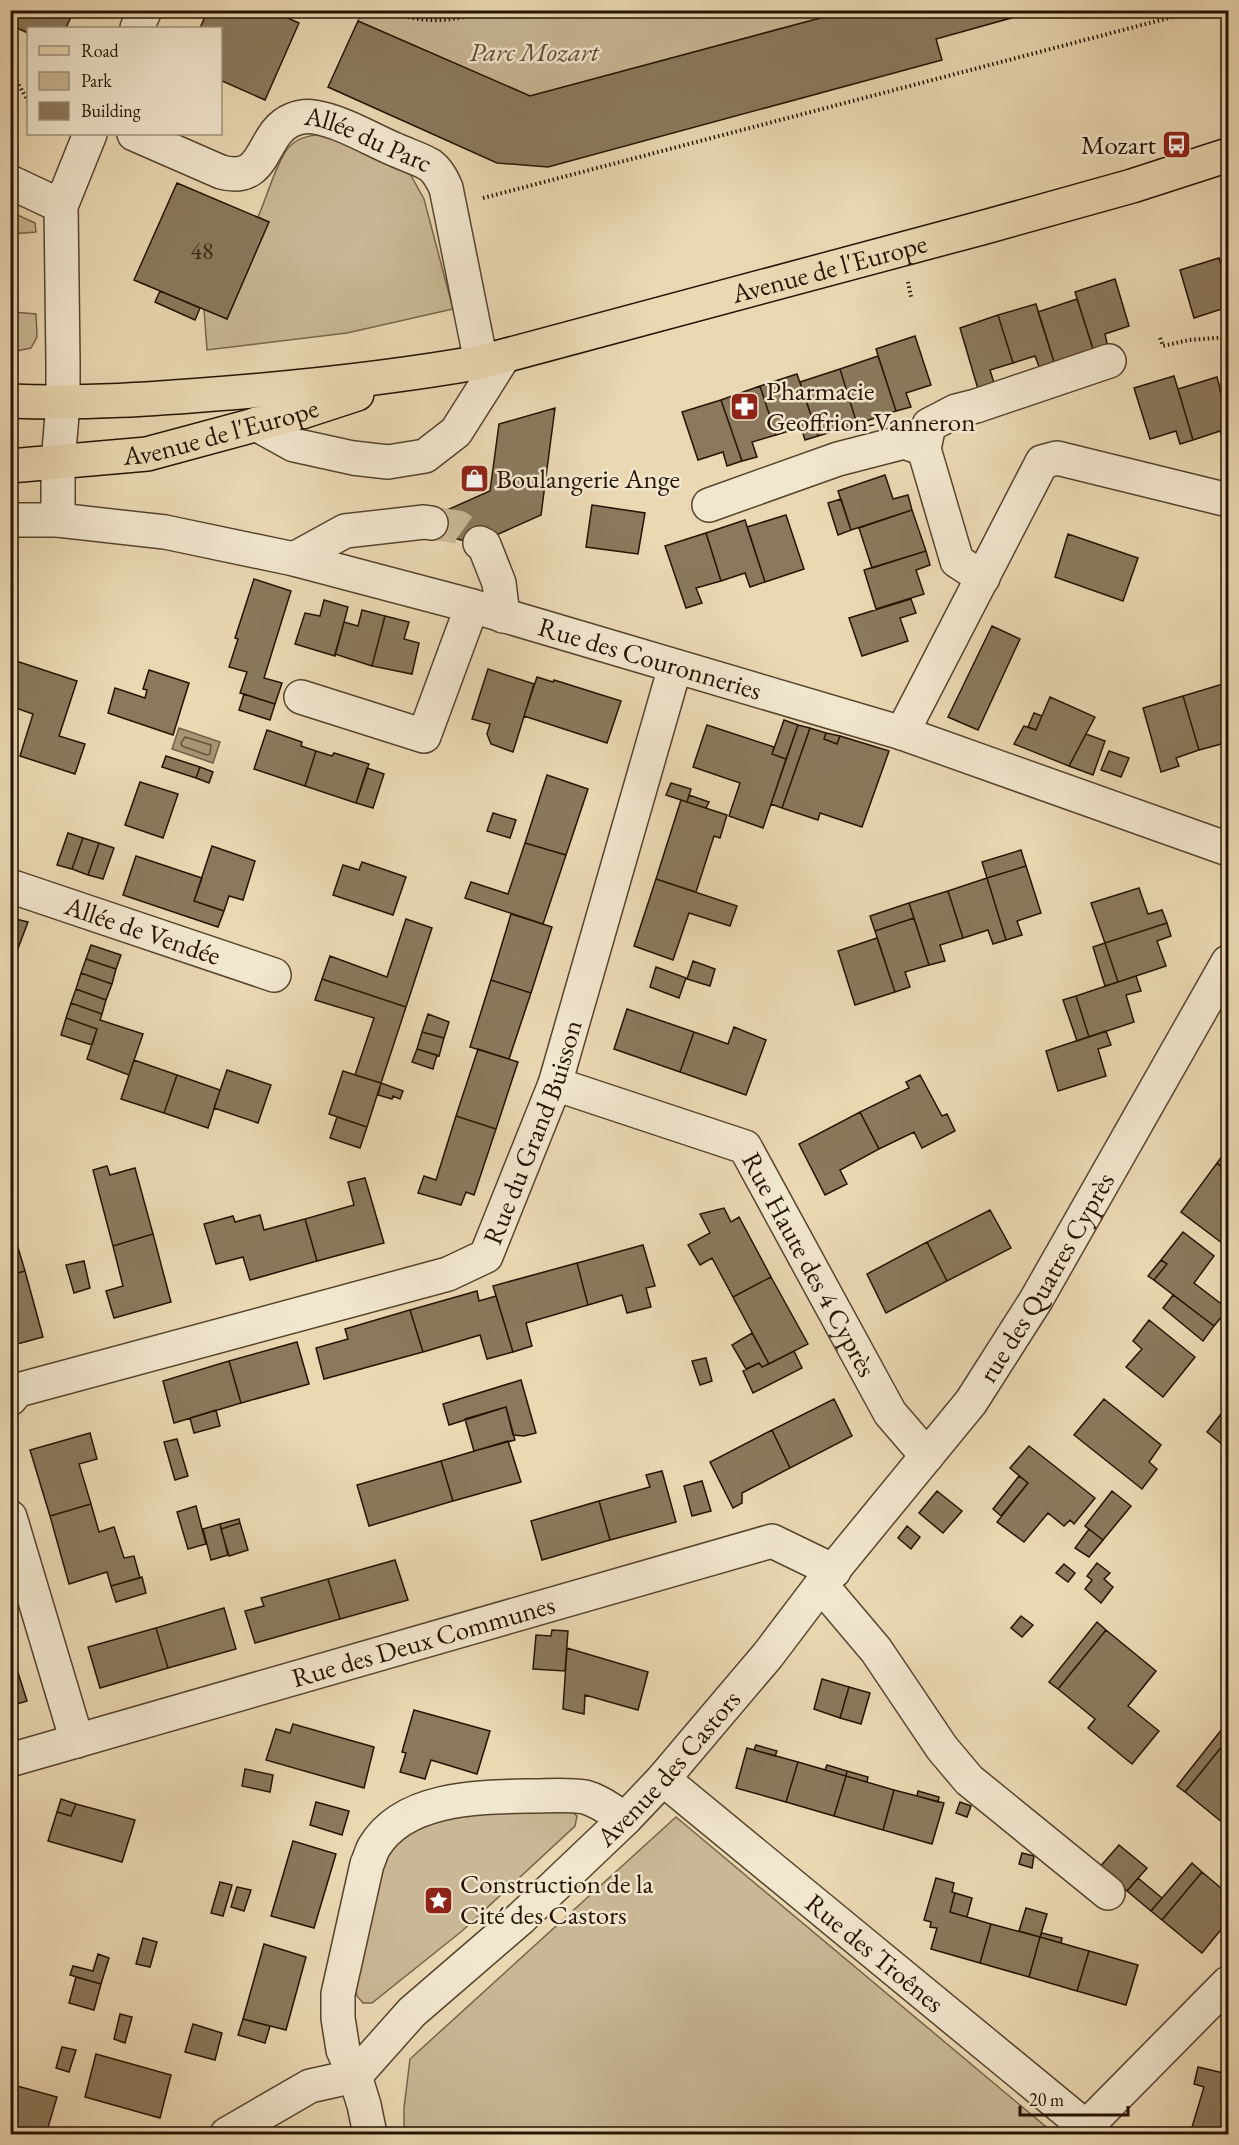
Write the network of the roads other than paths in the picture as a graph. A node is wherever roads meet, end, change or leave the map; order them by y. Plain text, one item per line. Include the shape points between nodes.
1 (145, 10) edge
2 (137, 27) edge
3 (90, 135) edge
4 (136, 135) edge
5 (1228, 155) edge
6 (10, 182) edge
7 (61, 206) junction
8 (492, 359) junction
9 (1109, 361) dead end
10 (427, 372) junction
11 (10, 401) edge
12 (63, 404) junction
13 (256, 424) junction
14 (924, 449) junction
15 (58, 463) junction
16 (10, 466) edge
17 (1228, 500) edge
18 (710, 505) dead end
19 (10, 520) edge
20 (58, 520) junction
21 (431, 523) tunnel mouth
22 (480, 543) tunnel mouth
23 (294, 559) junction
24 (983, 578) junction
25 (472, 606) junction
26 (503, 616) junction
27 (675, 667) junction
28 (301, 697) dead end
29 (903, 732) junction
30 (1228, 849) edge
31 (10, 886) edge
32 (1228, 963) edge
33 (274, 975) dead end
34 (555, 1084) junction
35 (10, 1399) edge
36 (927, 1456) junction
37 (10, 1517) edge
38 (828, 1578) junction
39 (77, 1741) junction
40 (10, 1760) edge
41 (663, 1779) junction
42 (625, 1818) junction
43 (1108, 1893) dead end
44 (1228, 1983) edge
45 (355, 2076) junction
46 (1082, 2131) edge
47 (227, 2134) edge
48 (370, 2134) edge

1 - 2 street
3 - 7 street
4 - 8 street, Allée du Parc via 220,172 233,174 248,171 261,160 285,123 294,118 315,117 429,164 443,182
5 - 8 main road, Avenue de l'Europe via 1110,192
6 - 7 street
7 - 12 street
8 - 10 main road, Avenue de l'Europe
8 - 13 street via 456,432 425,456 388,462 353,458 294,445
9 - 14 street via 956,411 929,425
10 - 12 main road, Avenue de l'Europe via 282,389
10 - 13 main road, Avenue de l'Europe
11 - 12 main road, Avenue de l'Europe
12 - 15 street
13 - 15 main road, Avenue de l'Europe via 147,454
14 - 18 street via 904,442 838,459
14 - 24 street via 957,561
15 - 16 main road, Avenue de l'Europe
15 - 20 street
17 - 24 street via 1057,458 1042,462
19 - 20 street, Rue des Couronneries
20 - 23 street, Rue des Couronneries via 165,532
21 - 23 street via 345,531
22 - 26 street via 499,583
23 - 25 street, Rue des Couronneries
24 - 29 street
25 - 26 street, Rue des Couronneries
25 - 28 street via 424,736
26 - 27 street, Rue des Couronneries
27 - 29 street, Rue des Couronneries
27 - 34 street, Rue du Grand Buisson
29 - 30 street, Rue des Couronneries
31 - 33 street, Allée de Vendée
32 - 36 street, rue des Quatres Cyprès via 1036,1300 971,1402
34 - 35 street, Rue du Grand Buisson via 486,1256 448,1274 18,1390
34 - 36 street, Rue Haute des 4 Cyprès via 745,1147 890,1413
36 - 38 street, rue des Quatres Cyprès
37 - 39 street
38 - 39 street, Rue des Deux Communes via 772,1541
38 - 41 street, Avenue des Castors
38 - 43 street via 935,1739 969,1779
39 - 40 street, Rue des Deux Communes
41 - 42 street, Avenue des Castors
41 - 46 street, Rue des Troênes
42 - 45 street, Avenue des Castors via 521,1918 412,2012
42 - 45 street via 584,1797 505,1796 430,1807 407,1816 388,1831 374,1846 367,1864 338,1994 339,2035
44 - 46 street
45 - 47 street via 310,2086
45 - 48 street

